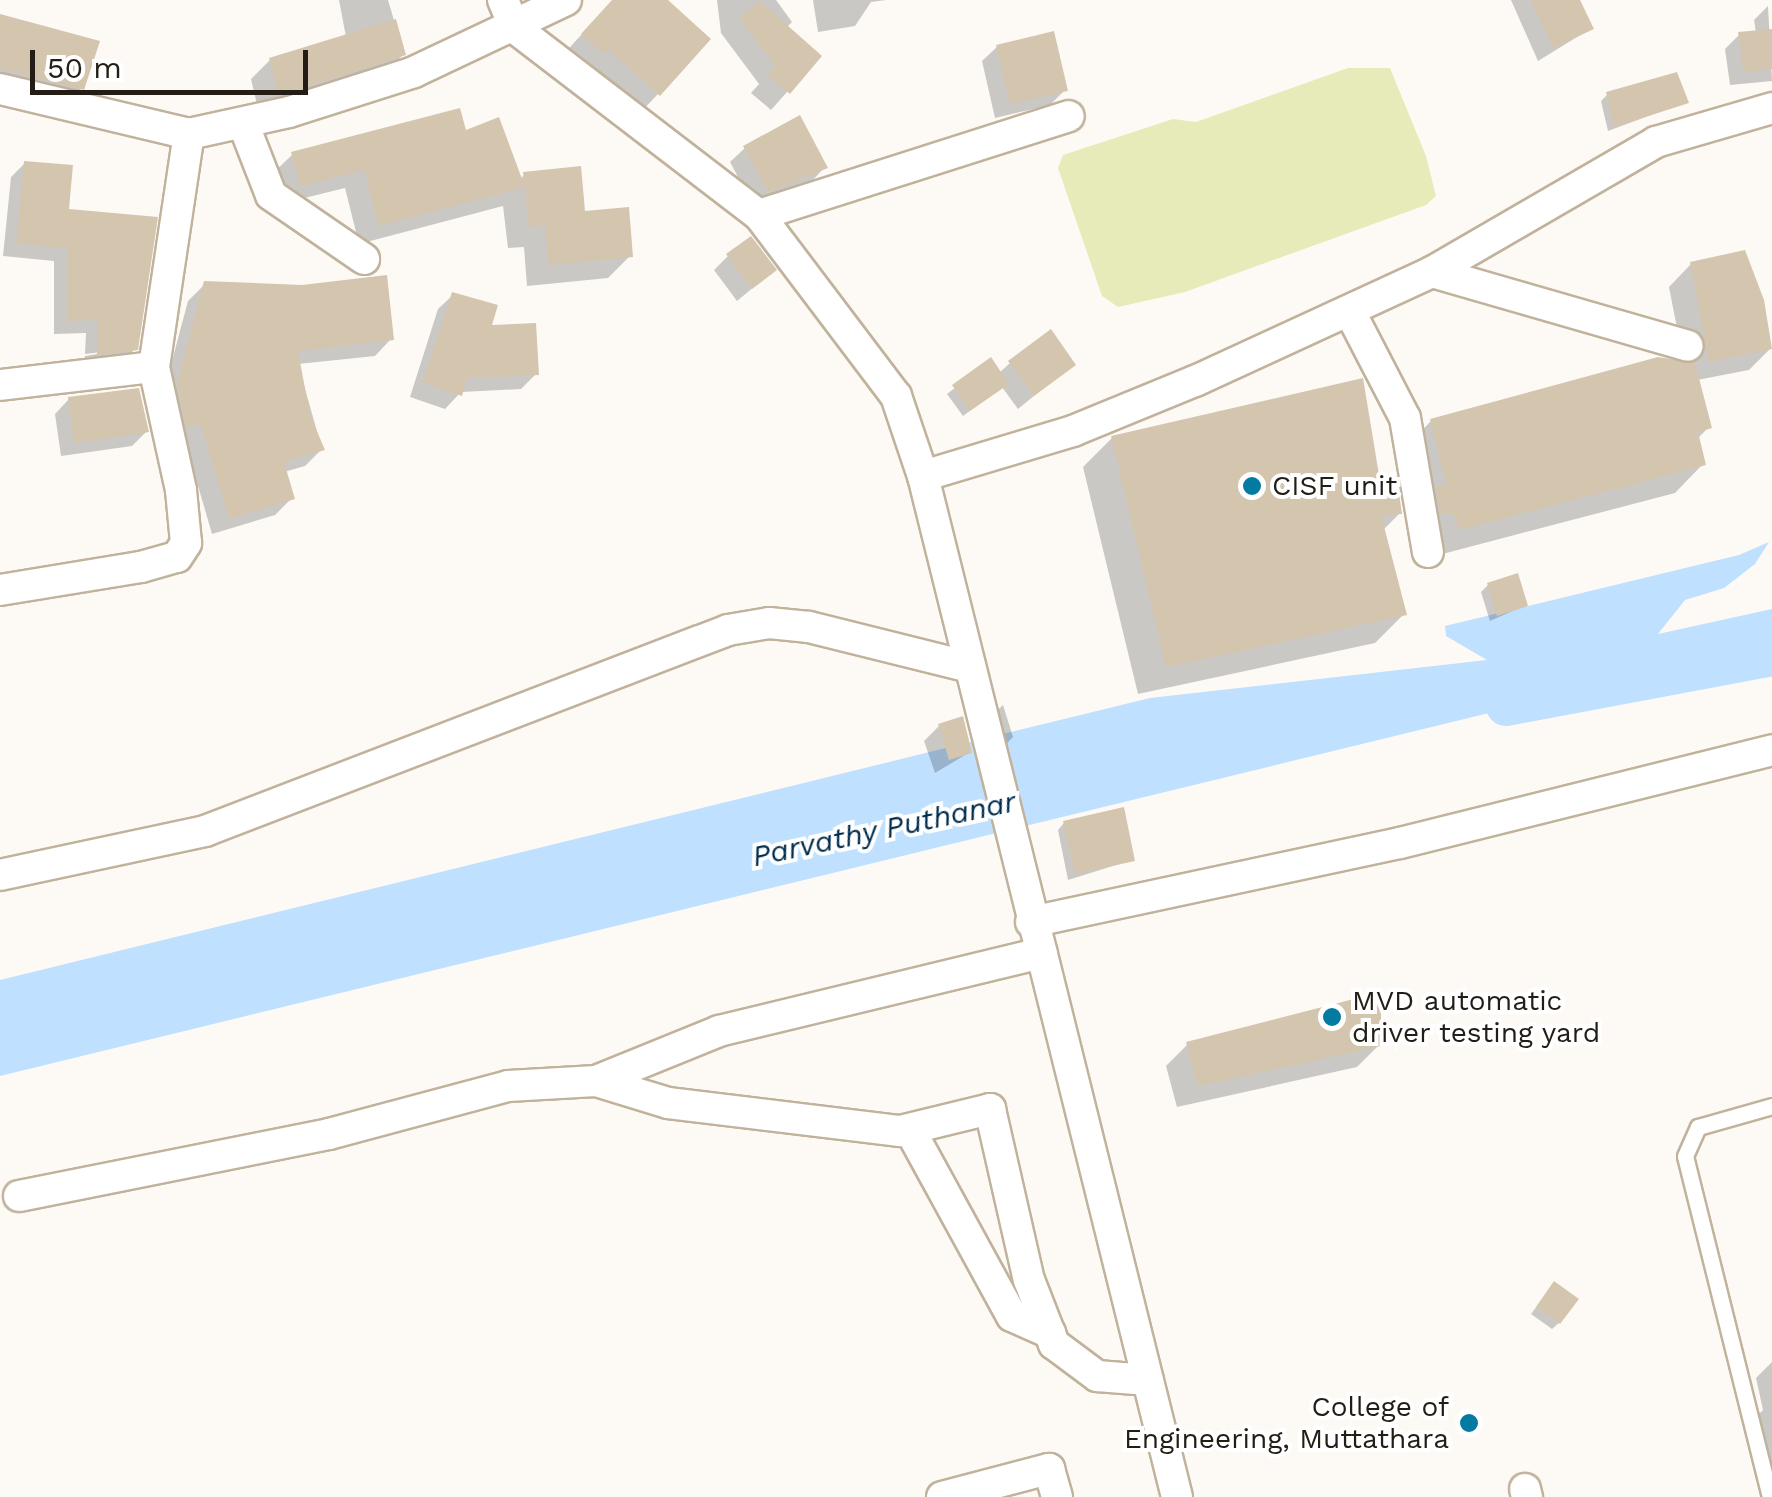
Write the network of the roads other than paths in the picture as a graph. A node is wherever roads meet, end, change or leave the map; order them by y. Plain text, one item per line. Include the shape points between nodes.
1 (566, 0) edge
2 (509, 14) edge
3 (0, 89) edge
4 (1772, 108) edge
5 (1069, 116) dead end
6 (243, 123) junction
7 (189, 134) junction
8 (759, 215) junction
9 (364, 259) dead end
10 (1432, 272) junction
11 (1350, 312) junction
12 (1688, 346) dead end
13 (154, 367) junction
14 (0, 385) edge
15 (922, 476) junction
16 (1428, 552) dead end
17 (0, 590) edge
18 (970, 667) junction
19 (1772, 750) edge
20 (0, 874) edge
21 (1032, 922) junction
22 (1042, 952) junction
23 (596, 1081) junction
24 (1772, 1106) edge
25 (910, 1130) junction
26 (19, 1196) dead end
27 (1050, 1333) junction
28 (1148, 1380) junction
29 (942, 1497) edge
30 (1056, 1497) edge
31 (1177, 1497) edge
32 (1770, 1497) edge

1 - 2 street
2 - 6 street via 414,72
2 - 8 street
3 - 7 street
4 - 10 street via 1656,142
5 - 8 street
6 - 7 street
6 - 9 street via 270,195
7 - 13 street
8 - 15 street via 896,396
10 - 11 street
10 - 12 street
11 - 15 street via 1073,431
11 - 16 street via 1405,418
13 - 14 street
13 - 17 street via 182,490 186,543 177,557
15 - 18 street
18 - 20 street via 809,628 769,623 728,630 206,830
18 - 21 street
19 - 21 street via 1400,842
21 - 22 street
22 - 23 street via 719,1030
22 - 28 street
23 - 25 street via 668,1102 837,1128
23 - 26 street via 508,1086 329,1134
24 - 32 lane via 1698,1127 1685,1156
25 - 27 street via 1012,1316
25 - 27 street via 990,1109 1029,1280
27 - 28 street via 1054,1344 1098,1376
28 - 31 street
29 - 30 street via 1049,1469

